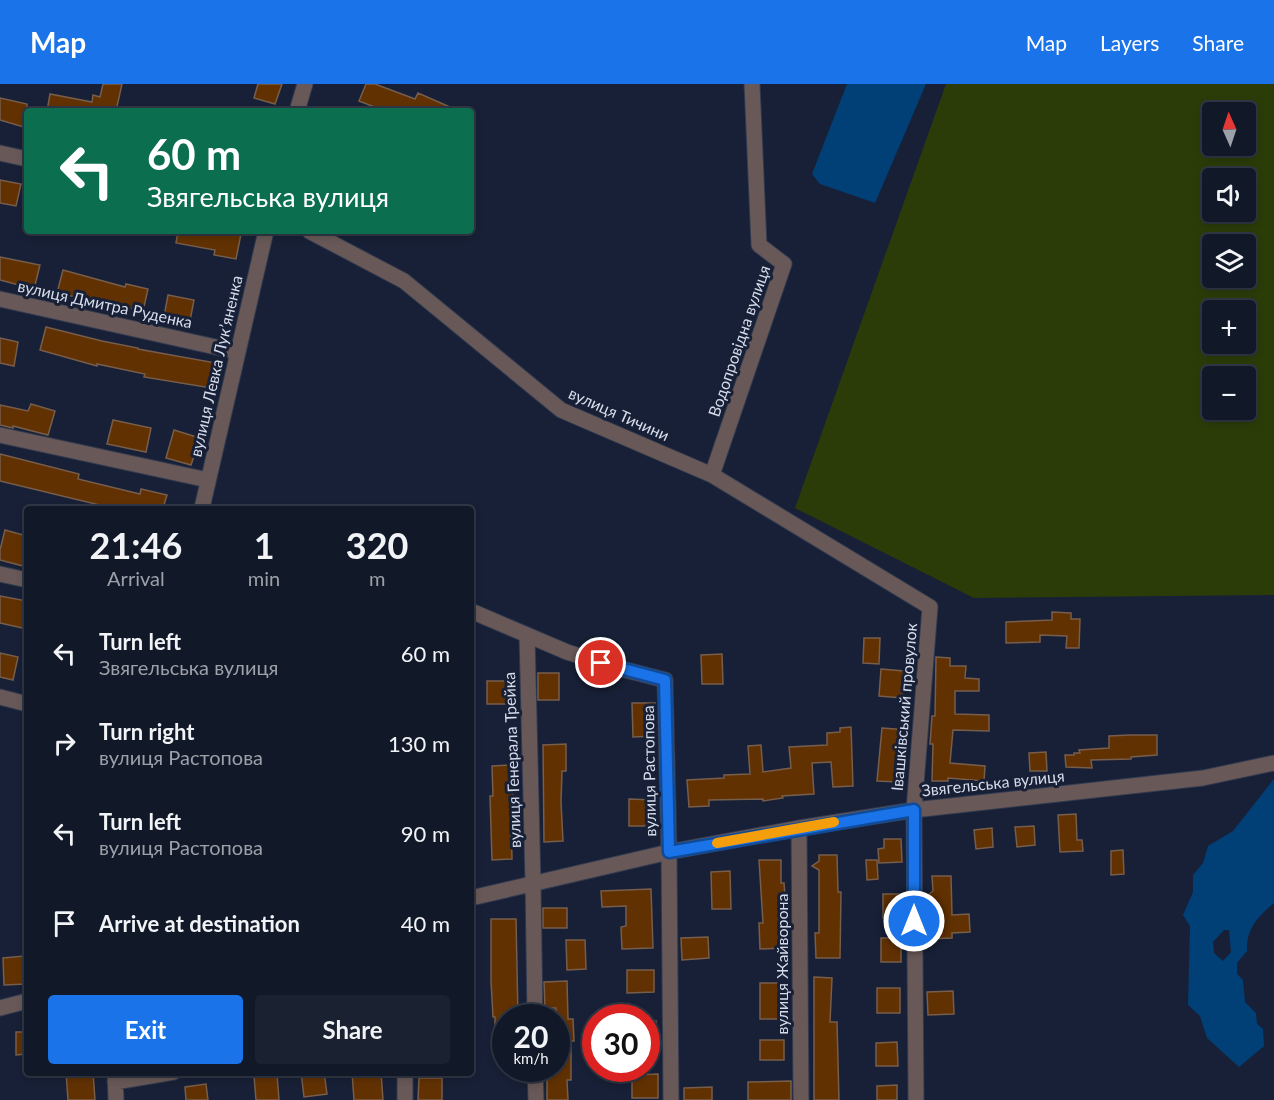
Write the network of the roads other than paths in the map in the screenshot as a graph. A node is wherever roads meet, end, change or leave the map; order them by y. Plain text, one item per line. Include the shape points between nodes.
1 (305, 84) edge
2 (752, 84) edge
3 (298, 108) edge
4 (0, 153) edge
5 (24, 158) edge
6 (265, 234) edge
7 (315, 234) edge
8 (0, 299) edge
9 (237, 352) junction
10 (0, 435) edge
11 (712, 475) junction
12 (208, 480) junction
13 (203, 506) edge
14 (0, 574) edge
15 (24, 579) edge
16 (930, 607) joint
17 (474, 612) edge
18 (527, 635) junction
19 (0, 697) edge
20 (24, 703) edge
21 (1274, 763) edge
22 (914, 810) junction
23 (799, 828) junction
24 (669, 852) junction
25 (534, 883) junction
26 (474, 897) edge
27 (24, 1002) edge
28 (535, 1004) edge
29 (0, 1008) edge
30 (405, 1076) edge
31 (115, 1077) edge
32 (535, 1082) edge
33 (116, 1100) edge
34 (405, 1100) edge
35 (536, 1100) edge
36 (671, 1100) edge
37 (801, 1100) edge
38 (916, 1100) edge

1 - 3 street
2 - 11 street, Водопровідна вулиця via 759,245 784,264
4 - 5 street
6 - 9 street, вулиця Левка Лукʼяненка
7 - 11 street, вулиця Тичини via 404,281 561,410
8 - 9 street, вулиця Дмитра Руденка
9 - 12 street, вулиця Левка Лукʼяненка
10 - 12 street
11 - 16 street, вулиця Тичини
12 - 13 street, вулиця Левка Лукʼяненка
14 - 15 street
16 - 22 street, Івашківський провулок
17 - 18 street, вулиця Растопова
18 - 24 street, вулиця Растопова via 567,652 665,680
18 - 25 street, вулиця Генерала Трейка
19 - 20 street
21 - 22 street, Звягельська вулиця via 1203,778
22 - 23 street, Звягельська вулиця
22 - 38 street, Івашківський провулок
23 - 24 street, Звягельська вулиця
23 - 37 street, вулиця Жайворона
24 - 25 street, Звягельська вулиця
24 - 36 street
25 - 26 street, Звягельська вулиця
25 - 28 street, вулиця Генерала Трейка
27 - 29 street
30 - 34 street
31 - 33 street
32 - 35 street

